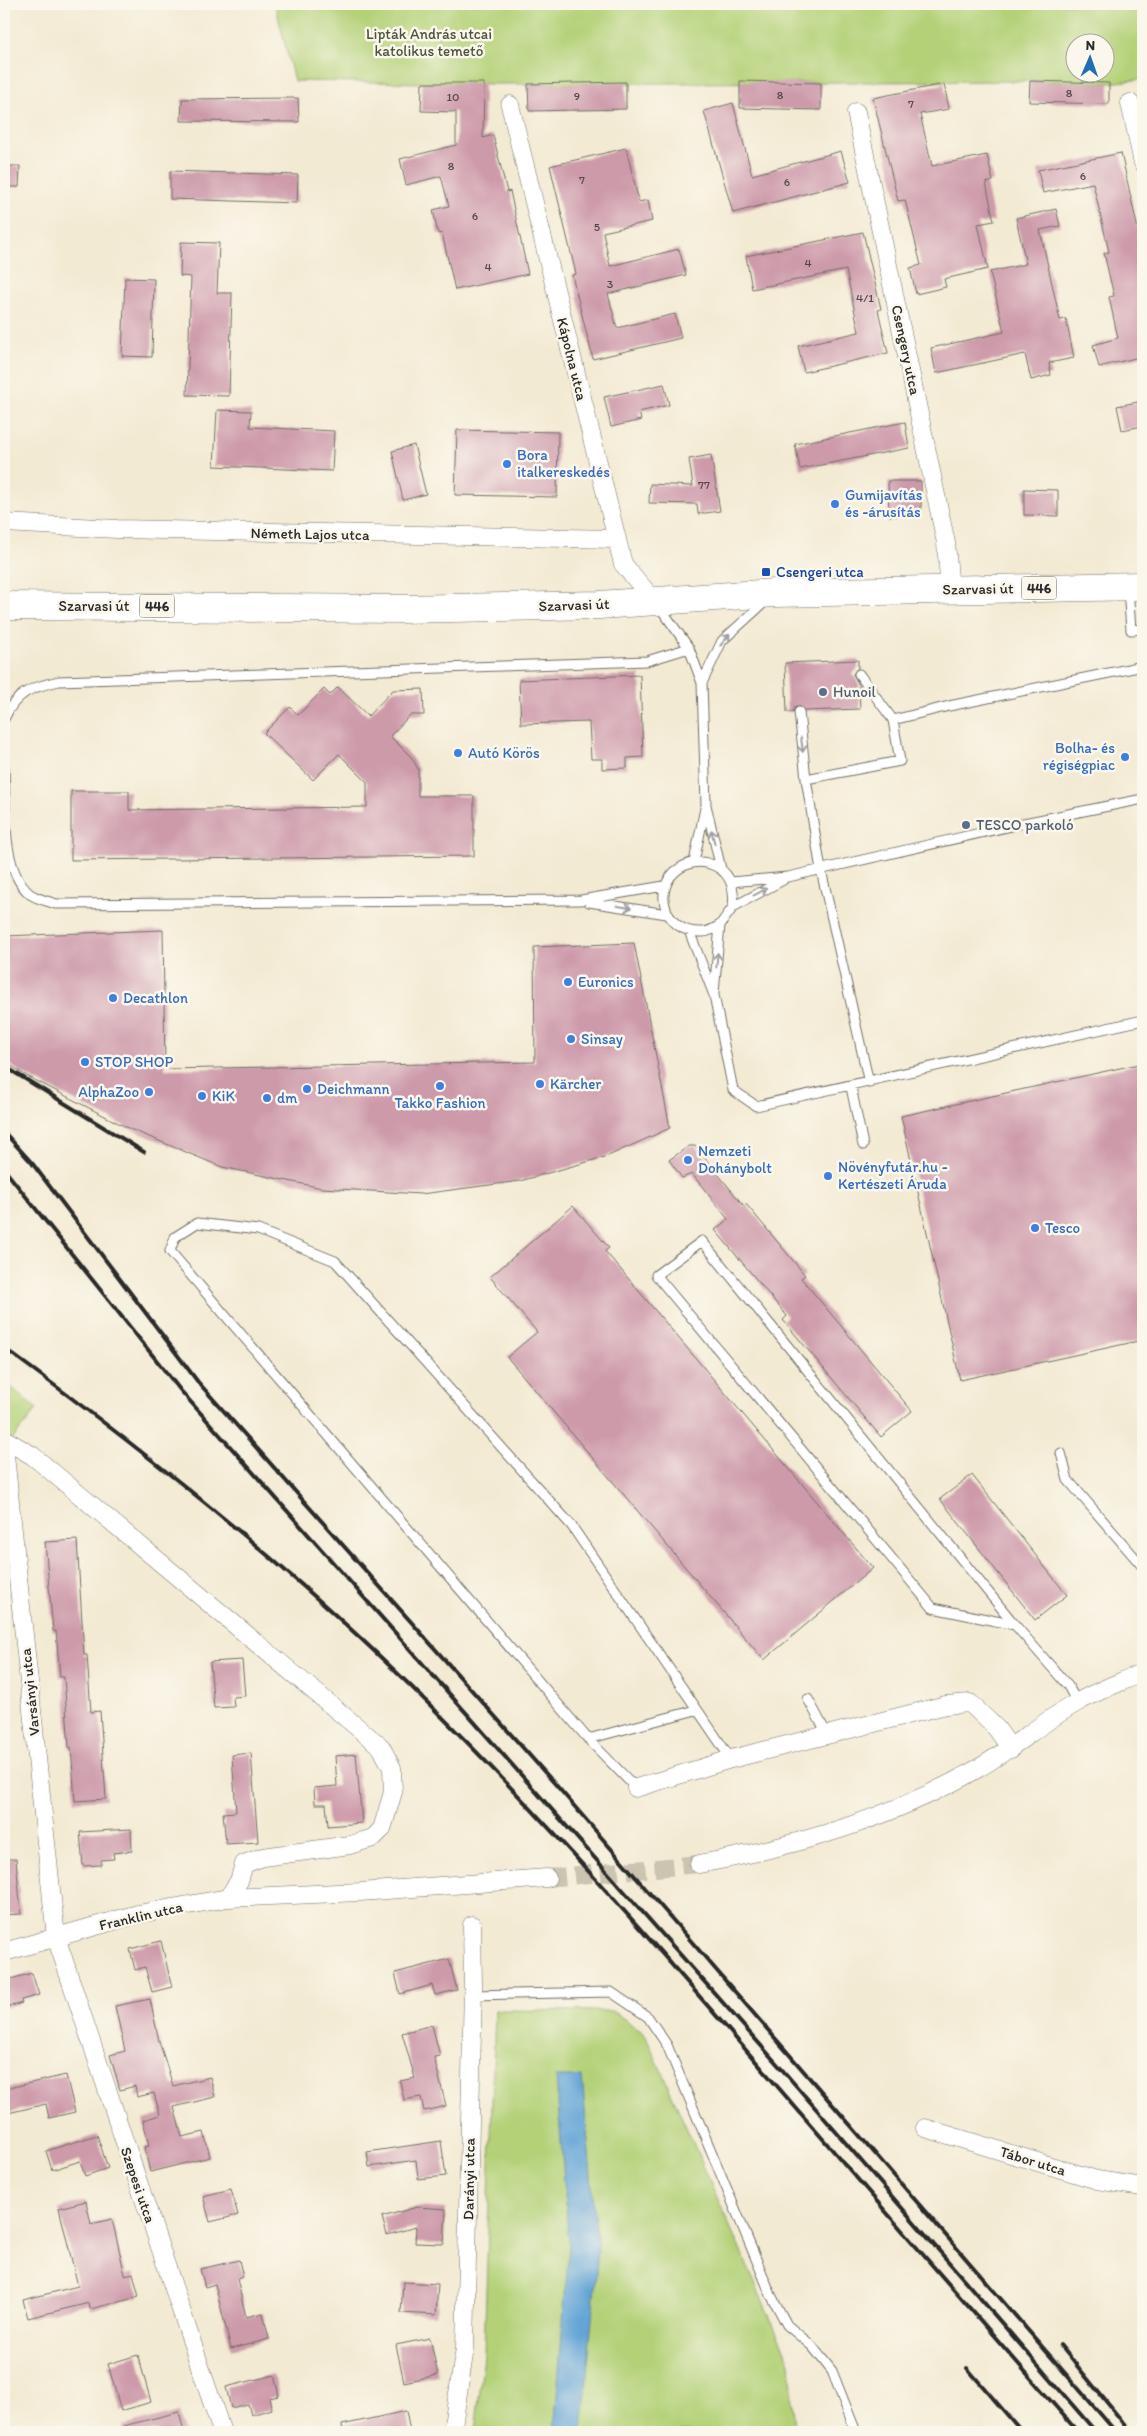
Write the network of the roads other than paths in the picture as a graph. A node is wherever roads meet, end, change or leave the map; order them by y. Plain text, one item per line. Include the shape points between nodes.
1 (1130, 103) dead end
2 (510, 105) dead end
3 (856, 112) dead end
4 (1143, 164) edge
5 (4, 523) edge
6 (617, 539) junction
7 (1136, 586) edge
8 (950, 590) junction
9 (775, 593) junction
10 (655, 602) junction
11 (4, 606) edge
12 (1143, 629) edge
13 (689, 648) junction
14 (1143, 666) edge
15 (859, 674) dead end
16 (702, 683) junction
17 (798, 712) dead end
18 (4, 719) edge
19 (892, 720) junction
20 (4, 767) edge
21 (806, 779) junction
22 (1143, 799) edge
23 (706, 805) junction
24 (694, 862) junction
25 (721, 869) junction
26 (821, 870) junction
27 (788, 877) junction
28 (731, 882) junction
29 (664, 886) junction
30 (581, 900) junction
31 (733, 907) junction
32 (667, 914) junction
33 (720, 925) junction
34 (689, 931) junction
35 (714, 995) junction
36 (1143, 1020) edge
37 (869, 1083) junction
38 (851, 1087) junction
39 (863, 1145) dead end
40 (4, 1439) edge
41 (4, 1446) edge
42 (1061, 1453) dead end
43 (1143, 1567) edge
44 (1015, 1625) junction
45 (1143, 1672) edge
46 (808, 1699) dead end
47 (1077, 1702) junction
48 (696, 1710) junction
49 (828, 1736) junction
50 (588, 1738) junction
51 (1011, 1749) junction
52 (731, 1759) junction
53 (636, 1788) joint
54 (699, 1864) tunnel mouth
55 (547, 1878) tunnel mouth
56 (228, 1898) junction
57 (472, 1925) dead end
58 (56, 1938) junction
59 (4, 1952) edge
60 (473, 1995) junction
61 (925, 2128) dead end
62 (1143, 2188) edge
63 (222, 2432) edge
64 (452, 2432) edge
65 (856, 2432) edge

1 - 4 street
2 - 6 street, Kápolna utca
3 - 8 street, Csengery utca via 946,543
5 - 6 street, Németh Lajos utca via 117,530
6 - 10 street, Kápolna utca via 623,564
7 - 8 main road, Szarvasi út / 446
7 - 12 lane via 1131,630
8 - 9 main road, Szarvasi út / 446
9 - 10 main road, Szarvasi út / 446
16 -> 9 lane via 722,641
10 - 11 main road, Szarvasi út / 446 via 401,609
10 - 13 lane
13 - 16 lane
13 - 18 lane via 647,660 59,681 34,687 11,703
14 - 19 lane
15 - 19 lane
16 - 23 lane
17 -> 21 lane
19 - 21 lane via 900,761
20 - 30 lane via 8,846 13,871 30,894 56,904
21 - 26 lane
22 - 26 lane
23 - 24 lane
25 -> 23 lane
24 - 25 lane
24 - 29 lane via 678,868
25 - 28 lane
26 - 27 lane
26 - 37 lane
27 - 28 lane
31 -> 27 lane
28 - 31 lane
29 - 30 lane
29 - 32 lane via 663,902
30 -> 32 lane
31 - 33 lane
32 - 34 lane
33 - 34 lane via 705,932
35 -> 33 lane
34 - 35 lane
35 - 38 lane via 733,1090 756,1106
36 - 37 lane
37 - 38 lane
38 - 39 lane
40 - 56 street via 33,1456 381,1748 392,1768 393,1792 382,1829 374,1838 350,1845 263,1857 244,1864
41 - 58 street, Varsányi utca
42 - 43 lane via 1068,1480
44 - 44 lane via 702,1240 656,1275 933,1608
44 - 47 lane via 1068,1686
45 - 47 street
46 - 49 lane
47 - 51 street
48 - 50 lane
48 - 50 lane via 571,1526 335,1261 258,1230 197,1222 175,1237 170,1251
48 - 52 lane
49 - 51 street via 946,1705 970,1703 997,1729
49 - 52 street
50 - 53 lane
51 - 54 street via 913,1801 834,1833
52 - 53 street
55 - 56 street, Franklin utca
56 - 58 street, Franklin utca via 138,1914
57 - 60 street, Darányi utca
58 - 59 street, Franklin utca
58 - 63 street, Szepesi utca
60 - 64 street, Darányi utca via 465,2348
60 - 65 lane via 612,1992 648,2017 667,2045 771,2295 788,2325 812,2346 832,2371
61 - 62 street, Tábor utca via 1097,2180

